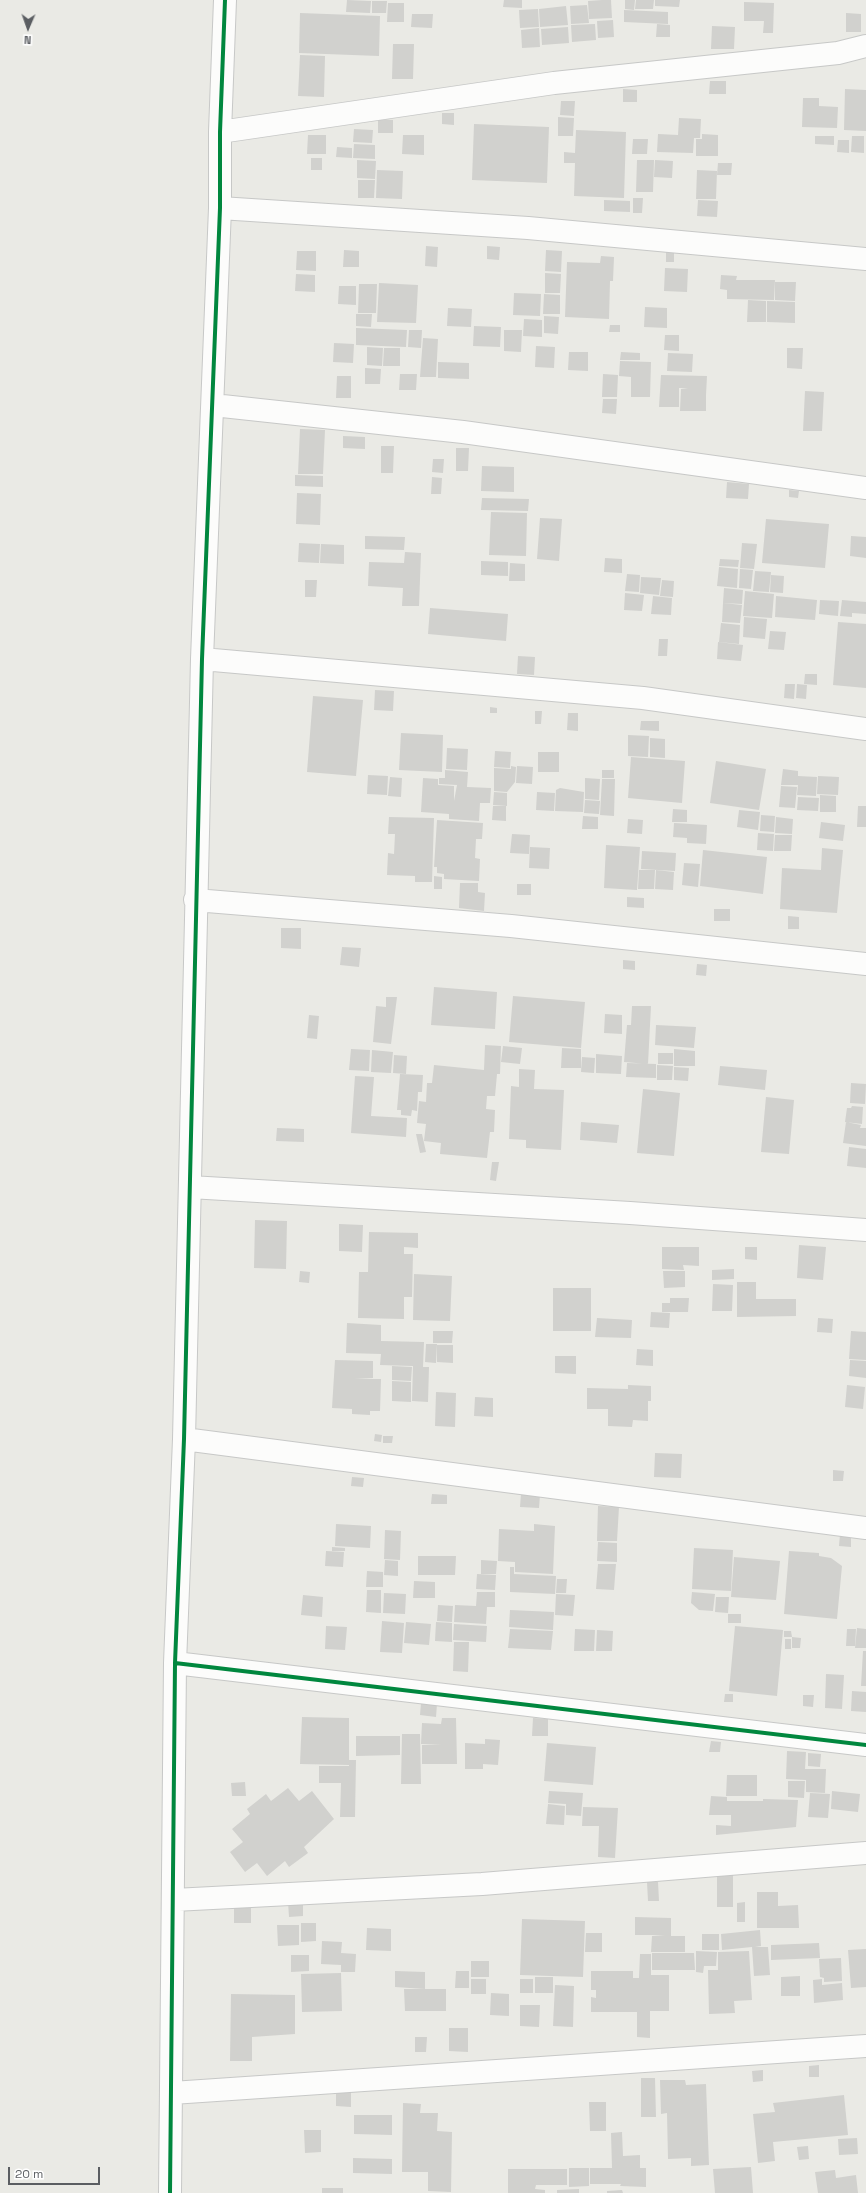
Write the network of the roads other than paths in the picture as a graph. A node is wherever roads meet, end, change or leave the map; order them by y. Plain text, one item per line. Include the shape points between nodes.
1 (225, 0) edge
2 (866, 46) edge
3 (220, 132) junction
4 (220, 208) junction
5 (866, 259) edge
6 (213, 405) junction
7 (866, 488) edge
8 (202, 659) junction
9 (866, 729) edge
10 (195, 900) junction
11 (866, 964) edge
12 (190, 1187) junction
13 (866, 1230) edge
14 (184, 1439) junction
15 (866, 1528) edge
16 (175, 1663) junction
17 (866, 1745) edge
18 (866, 1853) edge
19 (174, 1900) junction
20 (866, 2046) edge
21 (172, 2093) junction
22 (170, 2193) edge

1 - 3 street
2 - 3 street via 838,53 554,83
3 - 4 street
4 - 5 street via 528,228
4 - 6 street
6 - 7 street via 463,432
6 - 8 street
8 - 9 street via 643,698
8 - 10 street
10 - 11 street via 511,926
10 - 12 street
12 - 13 street
12 - 14 street
14 - 15 street
14 - 16 street
16 - 17 street
16 - 19 street
18 - 19 street via 482,1884
19 - 21 street
20 - 21 street
21 - 22 street

